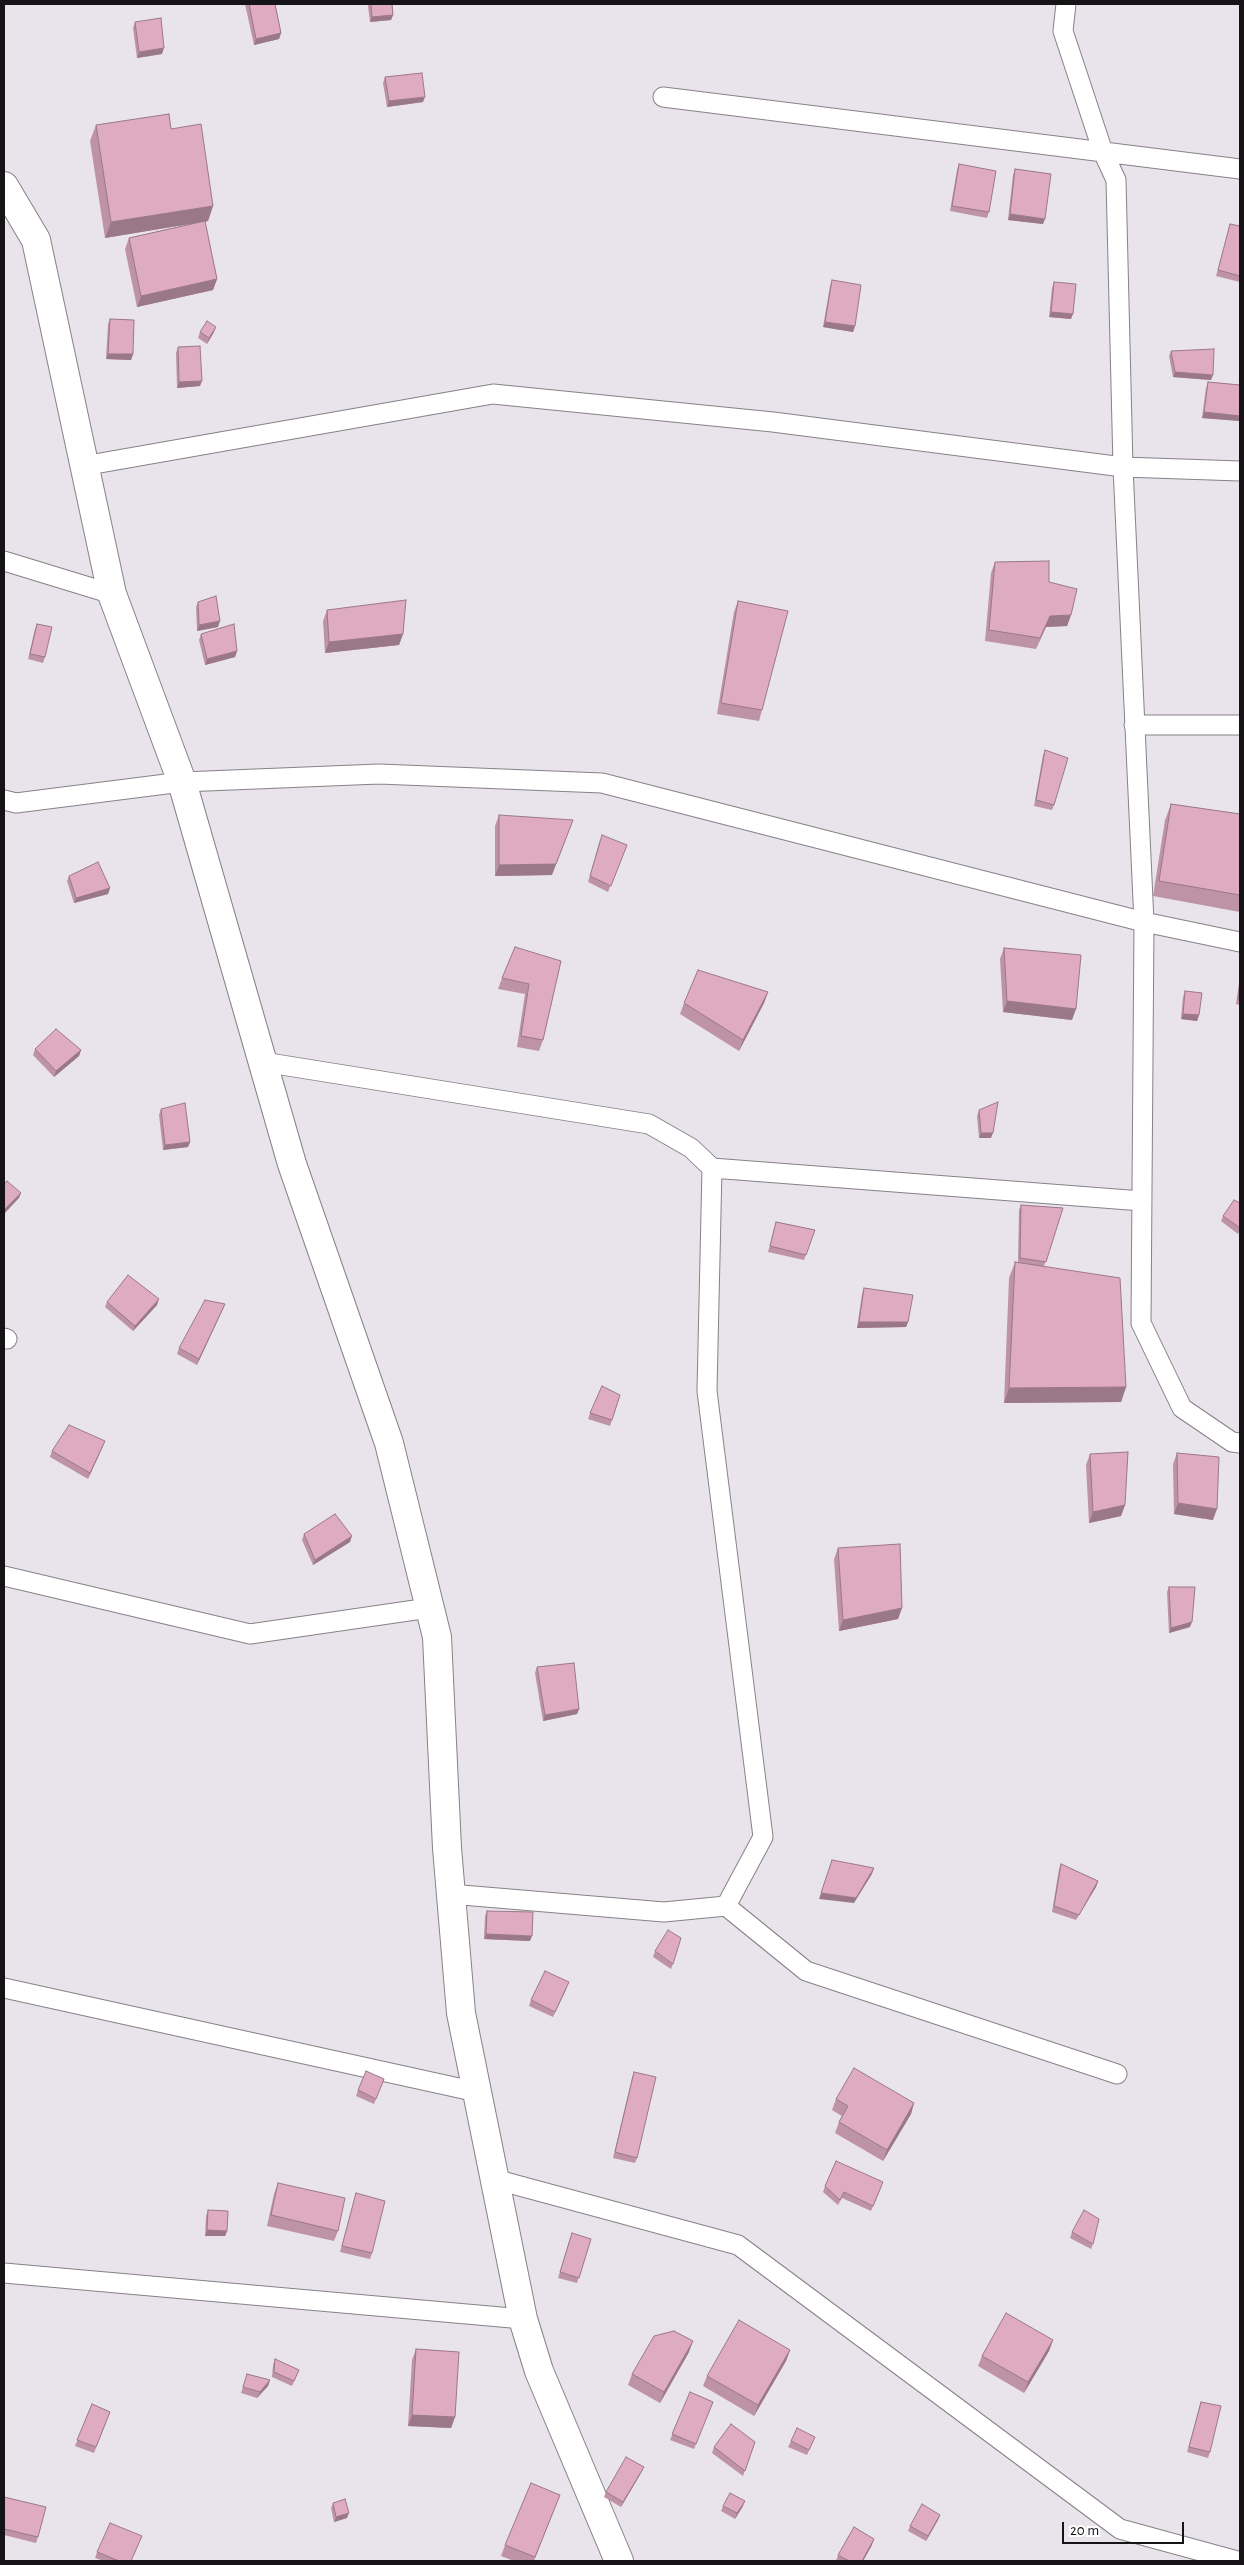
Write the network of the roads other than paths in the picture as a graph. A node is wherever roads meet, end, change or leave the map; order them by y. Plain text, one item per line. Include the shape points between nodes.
1 (1066, 4) edge
2 (663, 97) dead end
3 (1103, 152) junction
4 (1240, 169) edge
5 (4, 186) edge
6 (83, 466) junction
7 (1123, 466) junction
8 (1240, 471) edge
9 (4, 561) edge
10 (112, 594) junction
11 (1134, 725) junction
12 (1240, 725) edge
13 (182, 782) junction
14 (4, 800) edge
15 (1144, 922) junction
16 (1240, 942) edge
17 (262, 1062) junction
18 (712, 1168) junction
19 (1142, 1201) junction
20 (1240, 1443) edge
21 (4, 1576) edge
22 (429, 1608) junction
23 (450, 1894) junction
24 (726, 1906) junction
25 (4, 1988) edge
26 (1117, 2074) dead end
27 (477, 2092) junction
28 (494, 2179) junction
29 (4, 2273) edge
30 (523, 2319) junction
31 (619, 2561) edge
32 (1237, 2561) edge

1 - 3 lane via 1063,31
2 - 3 lane
3 - 4 lane
3 - 7 lane via 1116,180
5 - 6 street via 36,240
6 - 7 lane via 493,394 773,422
6 - 10 street
7 - 8 lane
7 - 11 lane
9 - 10 lane
10 - 13 street
11 - 12 lane
11 - 15 lane
13 - 14 lane via 16,804
13 - 15 lane via 379,774 602,784
13 - 17 street
15 - 16 lane
15 - 19 lane
17 - 18 lane via 649,1124 690,1148
17 - 22 street via 292,1164 389,1443
18 - 19 lane
18 - 24 lane via 707,1391 763,1837
19 - 20 lane via 1141,1323 1182,1408 1232,1442
21 - 22 lane via 250,1634
22 - 23 street via 437,1637
23 - 24 lane via 664,1912
23 - 27 street via 461,2013
24 - 26 lane via 806,1971
25 - 27 lane
27 - 28 street
28 - 30 street
28 - 32 lane via 738,2245 1120,2529
29 - 30 lane
30 - 31 street via 539,2371

